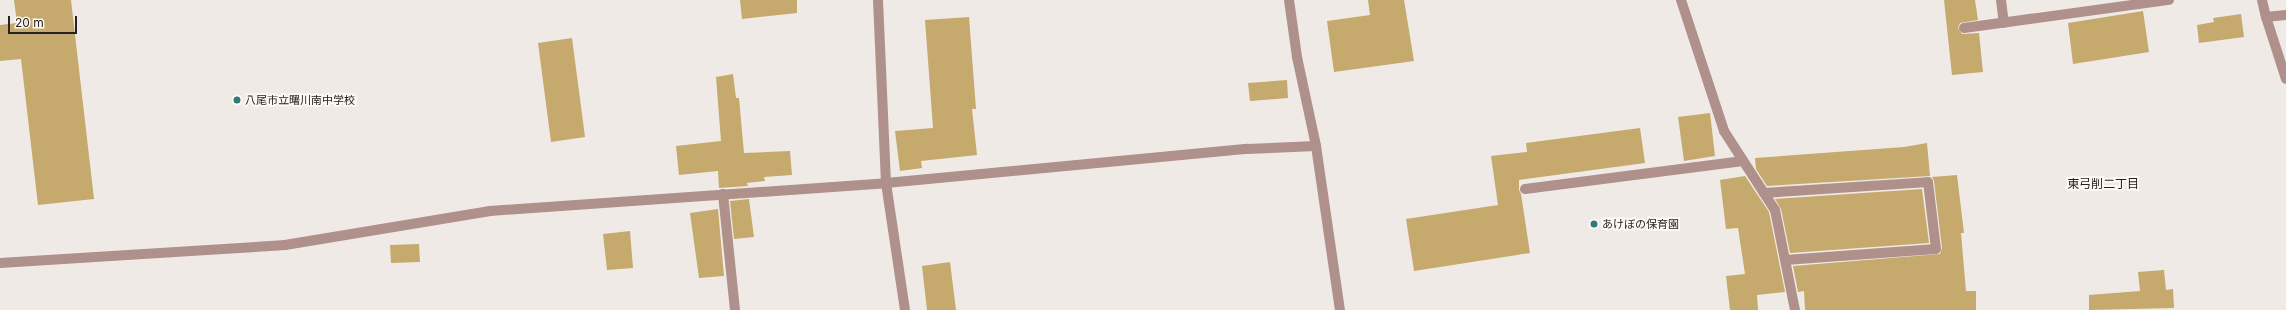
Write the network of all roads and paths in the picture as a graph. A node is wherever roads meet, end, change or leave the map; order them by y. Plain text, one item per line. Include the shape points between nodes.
1 (878, 0) edge
2 (1290, 0) edge
3 (1681, 0) edge
4 (2001, 0) edge
5 (2169, 0) edge
6 (2262, 0) edge
7 (2286, 15) edge
8 (2266, 17) junction
9 (2004, 22) junction
10 (1964, 28) dead end
11 (2286, 79) edge
12 (1316, 146) junction
13 (1743, 161) junction
14 (886, 183) junction
15 (1525, 190) dead end
16 (1764, 193) junction
17 (723, 194) junction
18 (1785, 260) junction
19 (0, 263) edge
20 (735, 310) edge
21 (905, 310) edge
22 (1340, 310) edge
23 (1795, 310) edge

1 - 14 street
2 - 12 street via 1297,57
3 - 13 street via 1724,131
4 - 9 street
5 - 9 street
6 - 8 street
7 - 8 street
8 - 11 street
9 - 10 street
12 - 14 street via 1247,149
12 - 22 street
13 - 15 street
13 - 16 street
14 - 17 street
14 - 21 street
16 - 18 street via 1775,210
16 - 18 street via 1928,182 1936,249
17 - 19 street via 490,211 285,245
17 - 20 street
18 - 23 street

